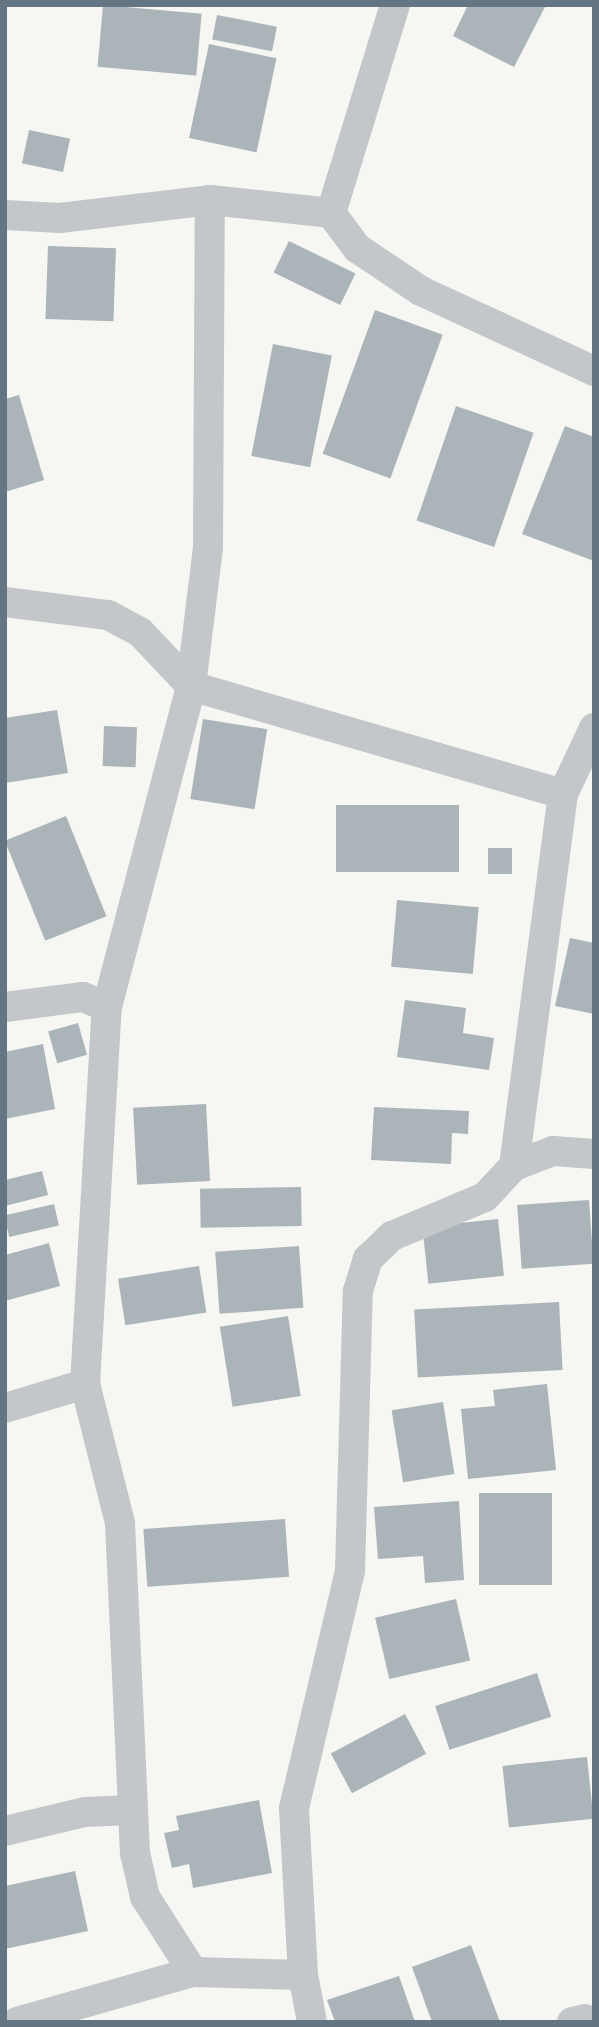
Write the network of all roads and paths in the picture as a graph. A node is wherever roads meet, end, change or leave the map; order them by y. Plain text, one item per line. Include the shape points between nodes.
1 (395, 5) edge
2 (209, 200) junction
3 (331, 213) junction
4 (5, 215) edge
5 (594, 371) edge
6 (5, 602) edge
7 (191, 686) junction
8 (594, 728) edge
9 (563, 793) junction
10 (5, 1007) edge
11 (107, 1007) junction
12 (594, 1154) edge
13 (514, 1166) junction
14 (85, 1384) junction
15 (5, 1408) edge
16 (132, 1810) junction
17 (5, 1831) edge
18 (192, 1972) junction
19 (303, 1975) junction
20 (17, 2022) edge
21 (312, 2022) edge

1 - 3 street
2 - 3 street
2 - 4 street via 60,218
2 - 7 street via 213,460
3 - 5 street via 357,248 421,291
6 - 7 street via 108,615 140,632
7 - 9 street
7 - 11 street
8 - 9 street
9 - 13 street
10 - 11 street via 83,997
11 - 14 street
12 - 13 street via 553,1151
13 - 19 street via 485,1197 392,1236 368,1259 358,1291 350,1571 294,1808
14 - 15 street
14 - 16 street via 120,1524
16 - 17 street via 85,1812
16 - 18 street via 145,1897
18 - 19 street
18 - 20 street
19 - 21 street

